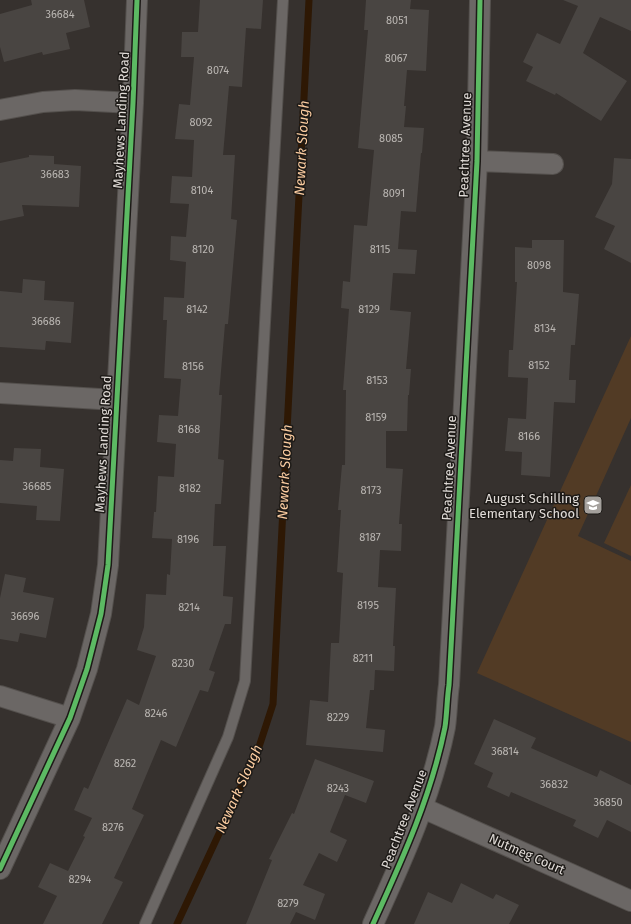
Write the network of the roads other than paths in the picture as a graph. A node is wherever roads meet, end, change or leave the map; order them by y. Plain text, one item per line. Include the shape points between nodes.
1 (137, 0) edge
2 (283, 0) edge
3 (480, 0) edge
4 (133, 103) junction
5 (0, 110) edge
6 (477, 161) junction
7 (552, 164) dead end
8 (0, 393) edge
9 (116, 400) junction
10 (0, 696) edge
11 (70, 718) junction
12 (423, 808) junction
13 (0, 869) edge
14 (631, 900) edge
15 (145, 924) edge
16 (373, 924) edge

1 - 4 street, Mayhews Landing Road
2 - 15 lane via 245,681 228,737
3 - 6 street, Peachtree Avenue
4 - 5 street via 75,100 43,102
4 - 9 street, Mayhews Landing Road
6 - 7 street
6 - 12 street, Peachtree Avenue via 449,684 445,725
8 - 9 street
9 - 11 street, Mayhews Landing Road via 108,565 99,621 87,669
10 - 11 street
11 - 13 street, Mayhews Landing Road
12 - 14 street, Nutmeg Court
12 - 16 street, Peachtree Avenue

